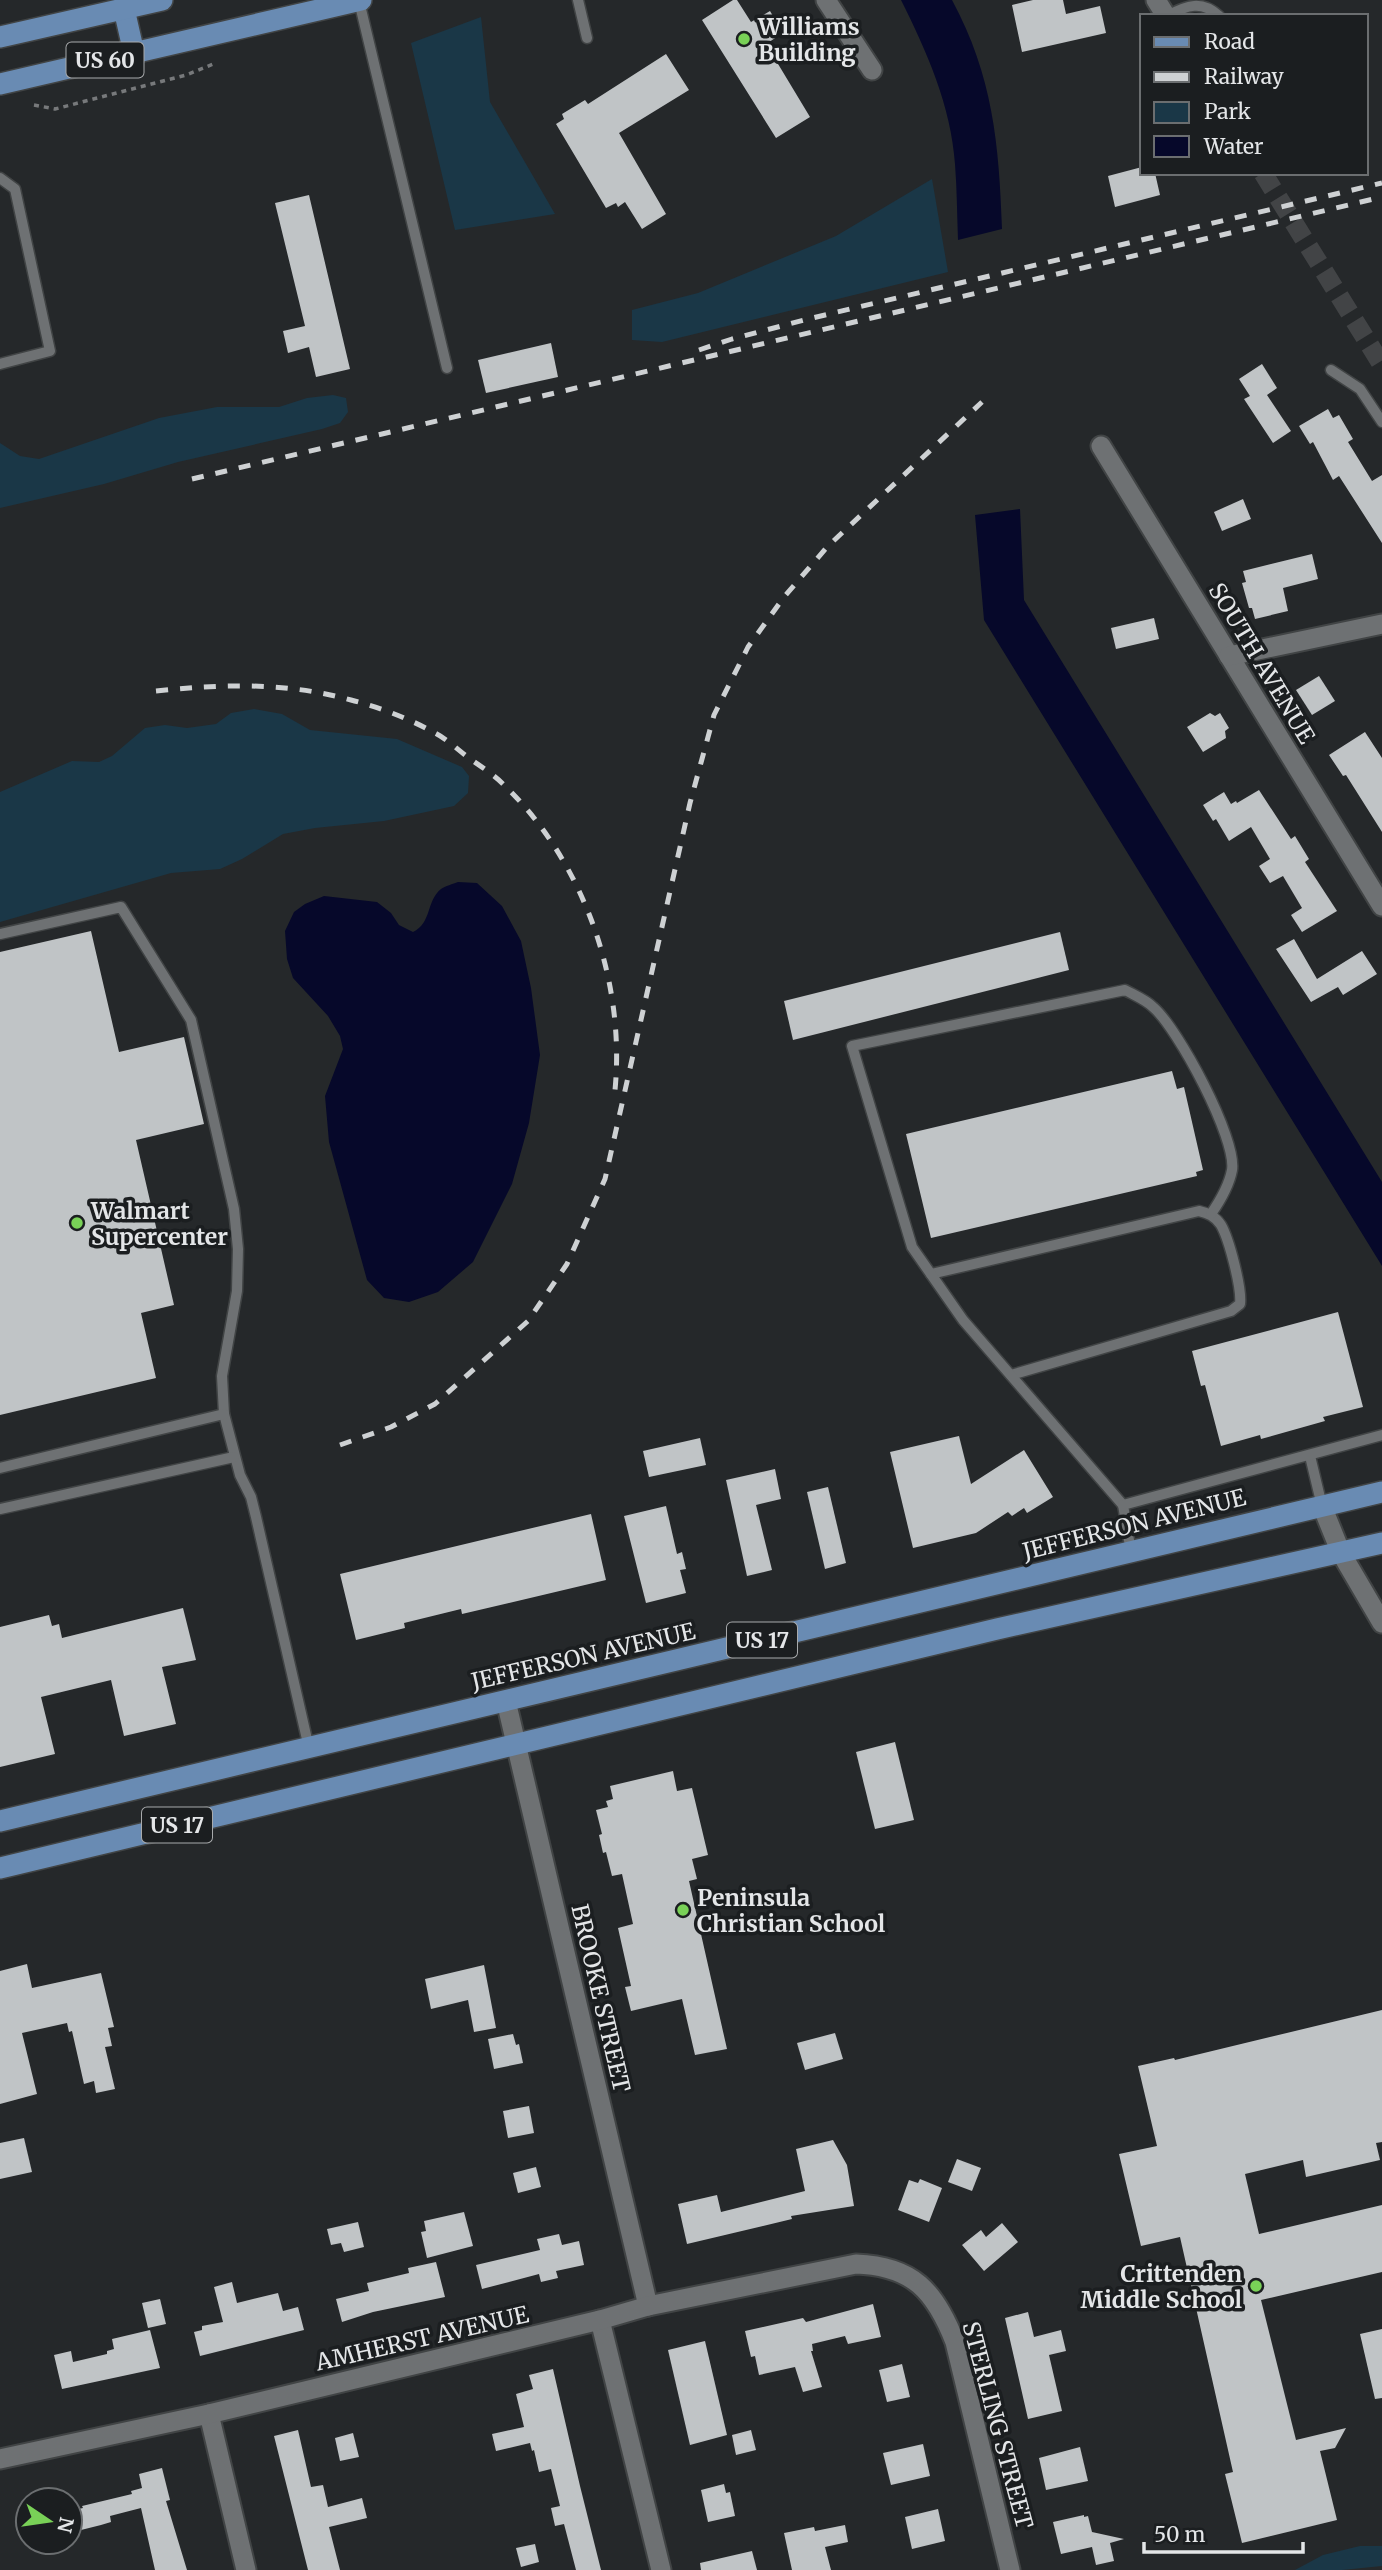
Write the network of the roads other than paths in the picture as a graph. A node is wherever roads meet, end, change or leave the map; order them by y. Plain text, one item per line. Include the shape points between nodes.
1 (162, 0) edge
2 (360, 0) edge
3 (578, 0) edge
4 (826, 0) edge
5 (124, 9) junction
6 (1171, 14) edge
7 (1217, 14) edge
8 (0, 37) edge
9 (587, 38) dead end
10 (134, 53) junction
11 (872, 70) dead end
12 (0, 84) edge
13 (0, 178) edge
14 (0, 364) edge
15 (447, 368) dead end
16 (1331, 370) dead end
17 (1382, 422) edge
18 (1101, 446) dead end
19 (1382, 624) edge
20 (1229, 656) junction
21 (1382, 906) edge
22 (0, 933) edge
23 (1212, 1214) junction
24 (931, 1274) junction
25 (1010, 1375) junction
26 (224, 1414) junction
27 (1382, 1435) edge
28 (1310, 1456) junction
29 (234, 1457) junction
30 (0, 1468) edge
31 (1382, 1492) edge
32 (1122, 1505) junction
33 (1322, 1506) junction
34 (0, 1509) edge
35 (1382, 1543) edge
36 (1131, 1552) junction
37 (1341, 1553) junction
38 (1382, 1623) edge
39 (506, 1701) junction
40 (515, 1743) junction
41 (309, 1748) junction
42 (0, 1821) edge
43 (0, 1868) edge
44 (856, 2264) joint
45 (648, 2306) junction
46 (600, 2320) junction
47 (209, 2414) junction
48 (0, 2459) edge
49 (246, 2570) edge
50 (661, 2570) edge
51 (1010, 2570) edge

1 - 5 main road, US 60
2 - 10 main road, US 60
2 - 15 lane
3 - 9 lane
4 - 11 street
5 - 8 main road, US 60
5 - 10 main road
6 - 7 lane via 1196,3
10 - 12 main road, US 60
13 - 14 lane via 15,189 50,351
16 - 17 lane via 1360,389
18 - 20 street, SOUTH AVENUE
19 - 20 street
20 - 21 street, SOUTH AVENUE
22 - 26 lane via 121,907 191,1020 234,1209 238,1250 237,1291 222,1376
23 - 24 lane via 1199,1211
23 - 24 lane via 1232,1168 1229,1141 1192,1061 1154,1007 1125,990 852,1046 912,1247
23 - 25 lane via 1222,1226 1241,1291 1240,1304 1231,1311
24 - 25 lane
25 - 32 lane
26 - 29 lane
26 - 30 lane
27 - 28 lane
28 - 32 lane
28 - 33 lane
29 - 34 lane
29 - 41 lane via 251,1497
31 - 33 main road, JEFFERSON AVENUE / US 17
32 - 36 lane
33 - 36 main road, JEFFERSON AVENUE / US 17
33 - 37 street
35 - 37 main road, US 17
36 - 39 main road, JEFFERSON AVENUE / US 17
37 - 38 street
37 - 40 main road, US 17
39 - 40 street, BROOKE STREET
39 - 41 main road, JEFFERSON AVENUE / US 17
40 - 43 main road, US 17
40 - 45 street, BROOKE STREET
41 - 42 main road, JEFFERSON AVENUE / US 17
44 - 45 street, AMHERST AVENUE
44 - 51 street, STERLING STREET via 905,2274 932,2296 945,2318 955,2342
45 - 46 street, AMHERST AVENUE
46 - 47 street, AMHERST AVENUE
46 - 50 street
47 - 48 street, AMHERST AVENUE
47 - 49 street

